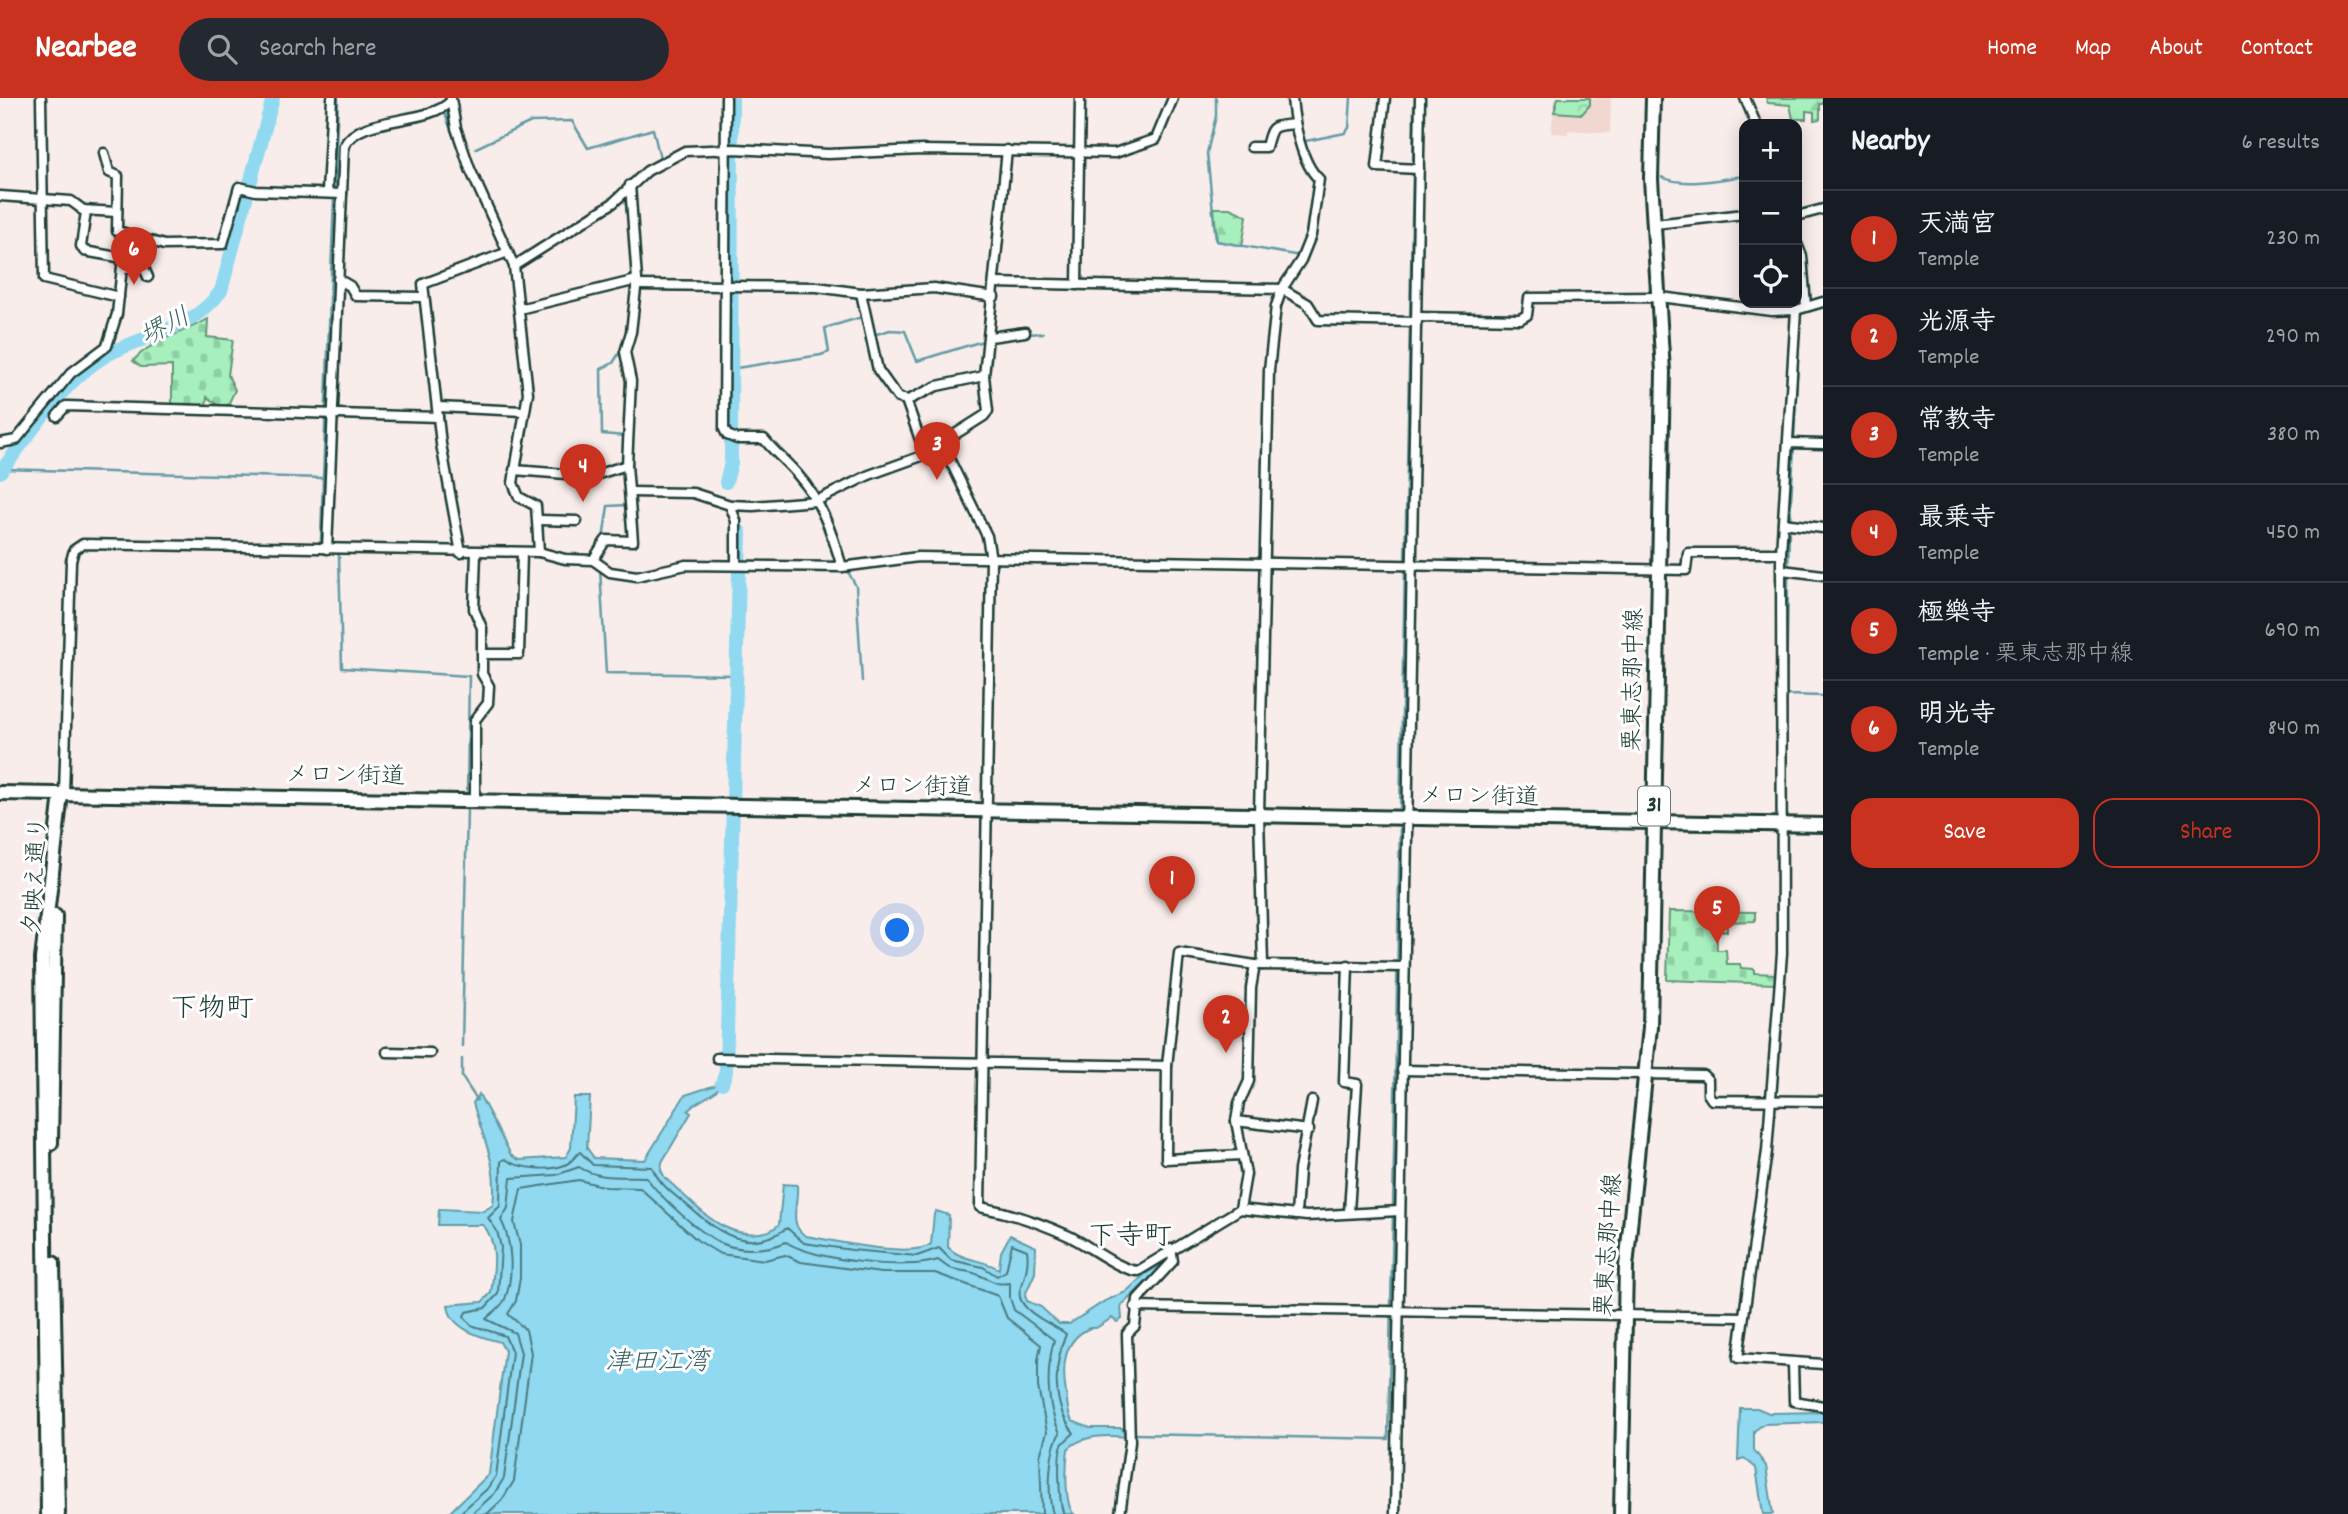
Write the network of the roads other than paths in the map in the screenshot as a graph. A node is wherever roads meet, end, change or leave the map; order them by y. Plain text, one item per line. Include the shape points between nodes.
1 (41, 98) edge
2 (332, 98) edge
3 (726, 98) edge
4 (1080, 98) edge
5 (1173, 98) edge
6 (1292, 98) edge
7 (1385, 98) edge
8 (1420, 98) edge
9 (1653, 98) edge
10 (1745, 98) edge
11 (451, 99) edge
12 (1754, 119) edge
13 (1294, 124) junction
14 (1251, 147) dead end
15 (729, 149) junction
16 (1007, 150) junction
17 (1079, 152) junction
18 (104, 153) dead end
19 (1415, 169) junction
20 (630, 186) junction
21 (334, 193) junction
22 (0, 196) edge
23 (43, 198) junction
24 (1823, 209) edge
25 (82, 210) junction
26 (117, 212) junction
27 (1739, 215) edge
28 (1802, 215) edge
29 (1655, 224) junction
30 (125, 233) junction
31 (147, 240) junction
32 (1797, 245) edge
33 (508, 253) junction
34 (123, 258) junction
35 (514, 266) junction
36 (144, 268) junction
37 (122, 269) junction
38 (148, 277) dead end
39 (338, 279) junction
40 (637, 282) junction
41 (995, 283) junction
42 (1077, 285) junction
43 (728, 286) junction
44 (1282, 289) junction
45 (861, 293) junction
46 (119, 297) junction
47 (423, 297) junction
48 (994, 297) junction
49 (1660, 297) junction
50 (1823, 302) edge
51 (1806, 306) junction
52 (519, 309) junction
53 (1796, 310) junction
54 (1414, 321) junction
55 (1025, 332) dead end
56 (990, 337) junction
57 (984, 376) junction
58 (906, 400) junction
59 (438, 407) junction
60 (524, 411) junction
61 (333, 414) junction
62 (57, 416) dead end
63 (438, 417) junction
64 (0, 443) edge
65 (1788, 443) junction
66 (942, 444) junction
67 (1823, 444) edge
68 (925, 454) junction
69 (627, 465) junction
70 (514, 470) junction
71 (630, 492) junction
72 (816, 501) junction
73 (730, 505) junction
74 (538, 520) junction
75 (577, 521) dead end
76 (1783, 523) junction
77 (1823, 528) edge
78 (327, 550) junction
79 (539, 552) junction
80 (461, 553) junction
81 (476, 553) junction
82 (522, 553) junction
83 (1782, 553) junction
84 (990, 559) junction
85 (593, 560) junction
86 (739, 565) junction
87 (1262, 565) junction
88 (1408, 566) junction
89 (842, 567) junction
90 (1659, 570) junction
91 (1782, 570) junction
92 (1823, 575) edge
93 (483, 654) junction
94 (0, 793) edge
95 (63, 794) junction
96 (475, 801) junction
97 (987, 810) junction
98 (1259, 815) junction
99 (1402, 817) junction
100 (1653, 823) junction
101 (1782, 824) junction
102 (1823, 825) edge
103 (1259, 965) junction
104 (1348, 965) junction
105 (1399, 967) junction
106 (387, 1052) dead end
107 (430, 1053) dead end
108 (717, 1058) dead end
109 (981, 1062) junction
110 (1167, 1066) junction
111 (1402, 1070) junction
112 (1647, 1074) junction
113 (1312, 1101) dead end
114 (1772, 1101) junction
115 (1823, 1101) edge
116 (1236, 1121) junction
117 (1308, 1130) junction
118 (1241, 1155) junction
119 (1240, 1209) junction
120 (1395, 1211) junction
121 (1349, 1212) junction
122 (1296, 1215) junction
123 (1171, 1249) junction
124 (1135, 1307) junction
125 (1393, 1311) junction
126 (1625, 1316) junction
127 (1743, 1317) junction
128 (1793, 1363) junction
129 (1823, 1364) edge
130 (1823, 1406) edge
131 (48, 1514) edge
132 (58, 1514) edge
133 (1120, 1514) edge
134 (1395, 1514) edge
135 (1620, 1514) edge

1 - 23 street
2 - 21 street
3 - 15 street
4 - 17 street
5 - 17 street via 1156,139 1115,153
6 - 13 street
7 - 19 street via 1377,167
8 - 19 street
9 - 29 street, 栗東志那中線 / 31
10 - 12 street
11 - 21 street via 437,110 360,130 348,138
11 - 33 street via 470,169
13 - 14 street via 1274,126 1266,147
13 - 44 street via 1309,170 1319,179 1311,235
15 - 16 street via 828,154
15 - 20 street via 685,151 646,171
15 - 43 street
16 - 17 street
16 - 41 street
17 - 42 street
18 - 26 street via 109,172 118,176
19 - 54 street
20 - 35 street via 613,203
20 - 40 street
21 - 31 street via 239,187 223,244 164,245
21 - 39 street
22 - 23 street
23 - 25 street via 71,201
23 - 46 street via 44,279
24 - 28 street
25 - 26 street
25 - 34 street via 87,218 84,251
26 - 30 street via 117,231
27 - 29 street
29 - 49 street, 栗東志那中線 / 31
30 - 31 street
30 - 34 street
31 - 36 street
32 - 51 street
33 - 35 street
33 - 47 street via 423,284
34 - 37 street
35 - 52 street
36 - 37 street
36 - 38 street
37 - 46 street
39 - 47 street via 356,296
39 - 61 street
40 - 43 street
40 - 52 street
40 - 69 street via 625,352 631,381
41 - 42 street
41 - 48 street
42 - 44 street
43 - 45 street via 817,287
43 - 72 street via 724,429 737,439 764,439
44 - 54 street via 1308,304 1318,320
44 - 87 street via 1269,370
45 - 48 street via 934,288
45 - 58 street via 878,370 898,398
46 - 64 street via 107,346 71,373 16,440
47 - 59 street
48 - 56 street
49 - 53 street via 1733,308
49 - 54 street via 1529,298 1527,315 1520,319
49 - 90 street, 栗東志那中線 / 31
50 - 51 street
51 - 53 street
52 - 60 street via 528,393
53 - 65 street
54 - 88 street
55 - 56 street
56 - 57 street
57 - 58 street via 937,386
57 - 66 street via 988,411
58 - 68 street
59 - 60 street
59 - 63 street
60 - 70 street
61 - 62 street via 66,406
61 - 63 street
61 - 78 street
63 - 80 street
65 - 67 street
65 - 76 street
66 - 68 street
66 - 84 street via 987,536
68 - 72 street
69 - 70 street via 583,476
69 - 71 street
70 - 74 street via 515,490 532,502
71 - 73 street via 694,493
71 - 85 street via 633,541 606,540
72 - 73 street
72 - 89 street via 831,528
73 - 86 street via 736,521
74 - 75 street
74 - 79 street
76 - 77 street
76 - 83 street
78 - 80 street
78 - 95 street via 83,544 74,550
79 - 82 street
79 - 85 street
80 - 81 street
81 - 82 street
81 - 93 street via 474,609 482,628
82 - 93 street via 519,654
83 - 90 street via 1688,552 1686,570
83 - 91 street
84 - 87 street
84 - 89 street via 918,557
84 - 97 street
85 - 86 street via 610,572 637,576 686,565
86 - 89 street
87 - 88 street
87 - 98 street
88 - 90 street
88 - 99 street
90 - 100 street, 栗東志那中線 / 31
91 - 92 street
91 - 101 street
93 - 96 street via 482,674 489,686 488,703 475,720
94 - 95 street, メロン街道
95 - 96 street, メロン街道
95 - 131 street, 夕映え通り via 42,959
95 - 132 street, 夕映え通り via 51,1059
96 - 97 street, メロン街道
97 - 98 street, メロン街道
97 - 109 street
98 - 99 street, メロン街道
98 - 103 street
99 - 100 street, メロン街道
99 - 105 street
100 - 101 street, メロン街道
100 - 112 street, 栗東志那中線 / 31
101 - 102 street, メロン街道
101 - 114 street via 1782,953
103 - 104 street
103 - 110 street via 1179,953
103 - 116 street via 1251,988 1249,1081
104 - 105 street
104 - 121 street via 1344,1082 1357,1084
105 - 111 street
106 - 107 street
108 - 109 street
109 - 110 street
109 - 123 street via 980,1207 1067,1235 1131,1270 1138,1271
110 - 118 street via 1166,1159
111 - 112 street
111 - 120 street
112 - 114 street via 1703,1075 1712,1100
112 - 126 street, 栗東志那中線 / 31 via 1628,1241
113 - 117 street
114 - 115 street
114 - 127 street
116 - 117 street
116 - 118 street
117 - 122 street
118 - 119 street via 1246,1174
119 - 122 street
119 - 123 street
120 - 121 street
120 - 125 street
121 - 122 street
123 - 124 street via 1173,1261
124 - 125 street
124 - 133 street via 1135,1326 1128,1334 1130,1442
125 - 126 street
125 - 134 street
126 - 127 street
126 - 135 street, 栗東志那中線 / 31
127 - 128 street via 1738,1358
128 - 129 street
128 - 130 street via 1794,1401

